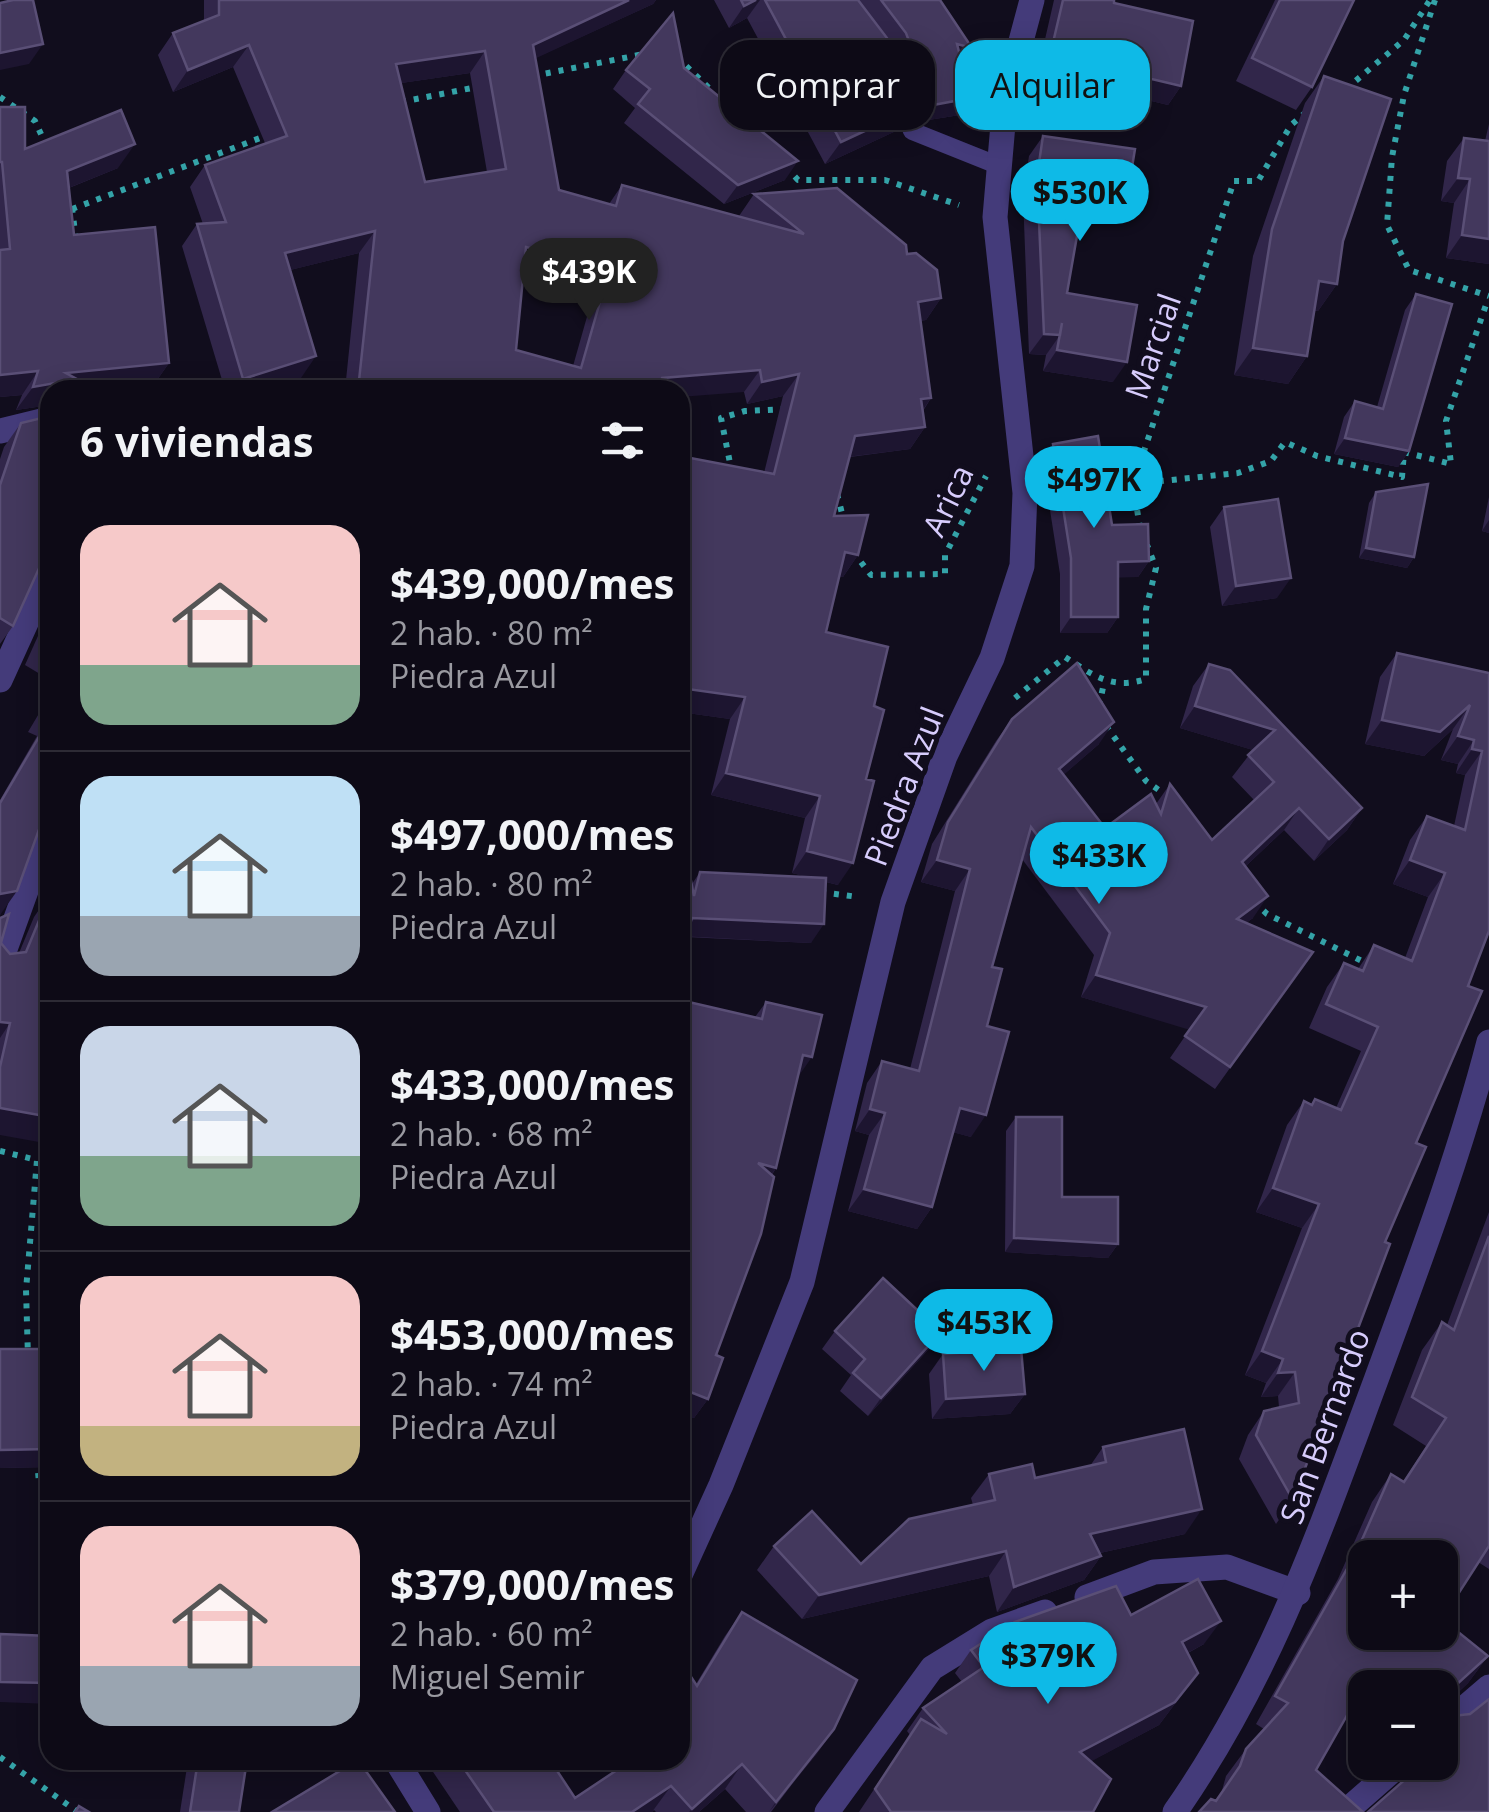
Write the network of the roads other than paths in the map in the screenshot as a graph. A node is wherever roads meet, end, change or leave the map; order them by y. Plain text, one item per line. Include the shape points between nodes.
1 (1032, 0) edge
2 (912, 130) edge
3 (998, 165) junction
4 (40, 420) edge
5 (0, 430) edge
6 (40, 592) edge
7 (0, 680) edge
8 (40, 852) edge
9 (0, 963) edge
10 (1489, 1042) edge
11 (690, 1554) edge
12 (1298, 1592) junction
13 (1489, 1687) edge
14 (1458, 1714) edge
15 (402, 1770) edge
16 (1381, 1780) edge
17 (428, 1812) edge
18 (826, 1812) edge
19 (1175, 1812) edge
20 (1345, 1812) edge

1 - 3 street, Piedra Azul via 1005,101
2 - 3 lane
3 - 11 street, Piedra Azul via 995,217 1026,494 1022,566 893,902 802,1282
4 - 5 street
6 - 7 street
8 - 9 street
10 - 12 street, San Bernardo via 1463,1144
12 - 18 street via 1226,1567 1154,1572 992,1631 932,1668
12 - 19 street, San Bernardo via 1225,1740
13 - 14 street
15 - 17 street
16 - 20 street

